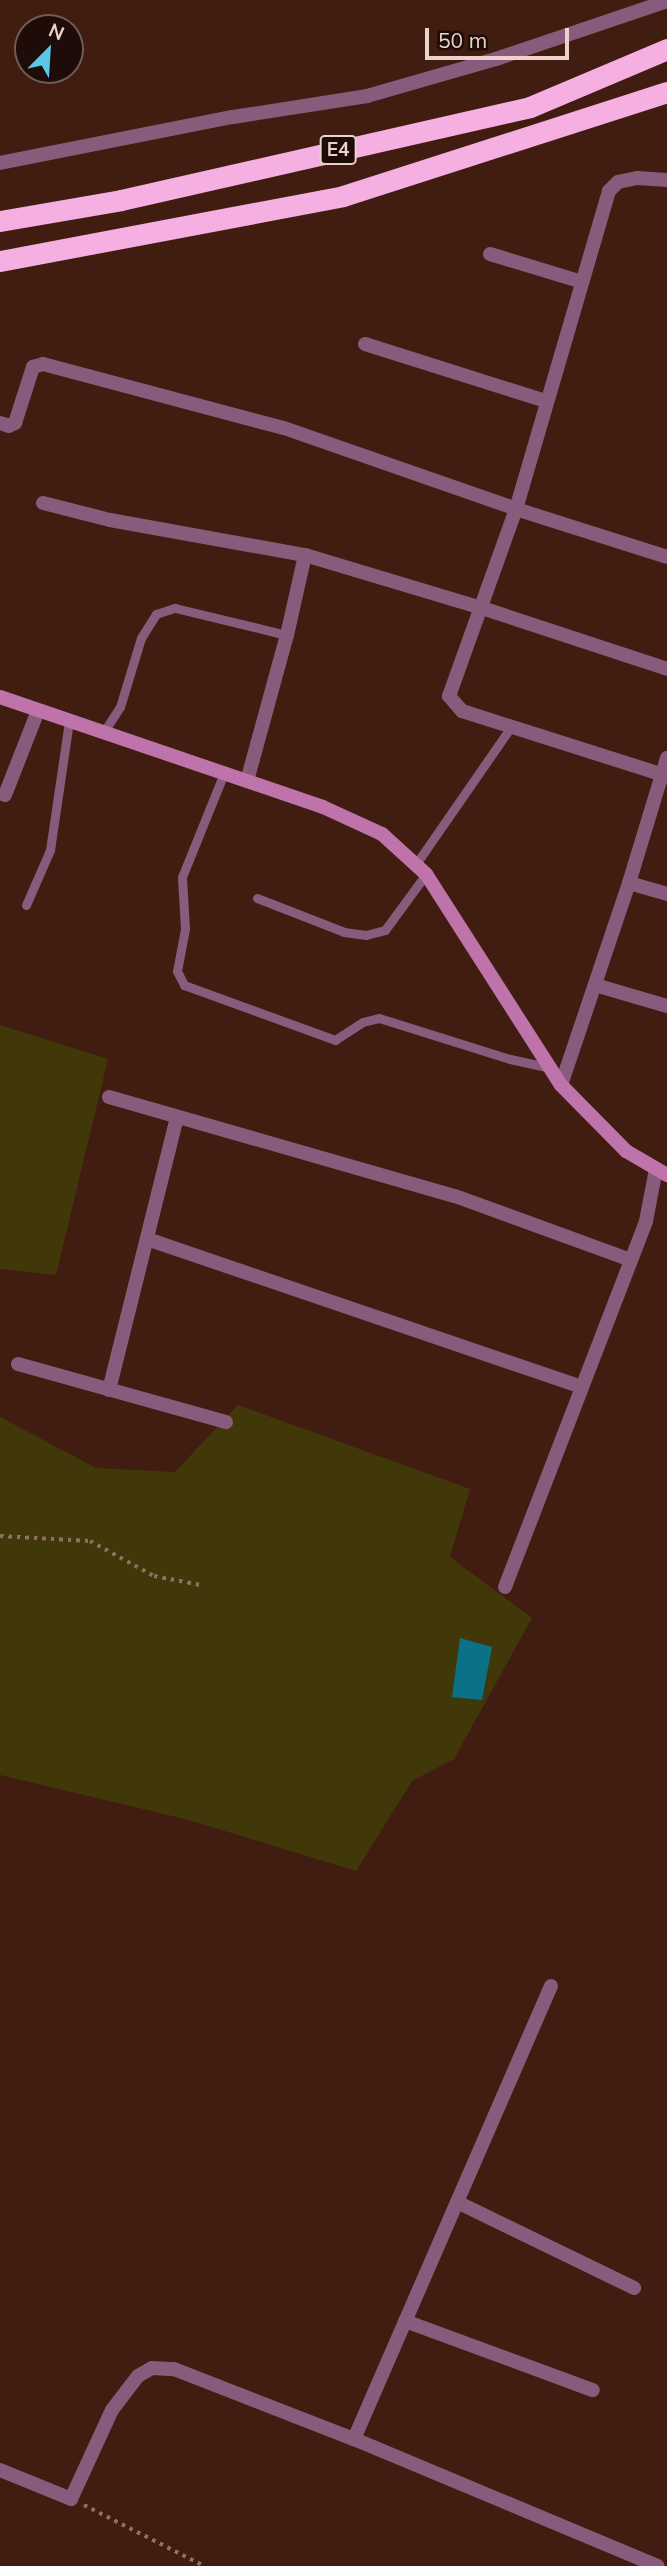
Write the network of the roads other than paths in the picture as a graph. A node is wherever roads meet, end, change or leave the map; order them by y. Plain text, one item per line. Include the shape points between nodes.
1 (667, 1) edge
2 (667, 49) edge
3 (667, 92) edge
4 (0, 163) edge
5 (667, 180) edge
6 (0, 220) edge
7 (490, 254) dead end
8 (0, 261) edge
9 (582, 282) junction
10 (365, 344) dead end
11 (546, 401) junction
12 (0, 424) edge
13 (43, 503) dead end
14 (516, 509) junction
15 (305, 555) junction
16 (667, 556) edge
17 (482, 608) junction
18 (287, 635) junction
19 (667, 669) edge
20 (0, 697) edge
21 (38, 711) junction
22 (69, 721) junction
23 (511, 727) junction
24 (103, 733) junction
25 (667, 758) edge
26 (224, 774) junction
27 (664, 775) edge
28 (247, 781) junction
29 (5, 795) dead end
30 (421, 869) junction
31 (629, 883) junction
32 (667, 894) edge
33 (257, 898) dead end
34 (26, 905) dead end
35 (595, 985) junction
36 (667, 1006) edge
37 (551, 1068) junction
38 (562, 1085) junction
39 (109, 1097) dead end
40 (177, 1117) junction
41 (662, 1172) edge
42 (147, 1239) junction
43 (631, 1260) junction
44 (18, 1364) dead end
45 (582, 1387) junction
46 (109, 1390) junction
47 (226, 1422) dead end
48 (505, 1587) dead end
49 (551, 1986) dead end
50 (457, 2202) junction
51 (634, 2288) dead end
52 (405, 2321) junction
53 (593, 2390) dead end
54 (354, 2439) junction
55 (0, 2470) edge
56 (658, 2566) edge

1 - 4 street via 496,59 367,96
2 - 6 highway, E4 via 530,107 121,200
3 - 8 highway, E4 via 343,196
5 - 9 street via 637,178 618,182 609,191
7 - 9 street
9 - 11 street
10 - 11 street
11 - 14 street
12 - 14 street via 9,426 16,421 33,367 40,363 284,428
13 - 15 street via 110,520
14 - 16 street
14 - 17 street
15 - 17 street
15 - 18 street
17 - 19 street
17 - 23 street via 449,696 462,711
18 - 24 lane via 175,608 156,614 141,638 120,707
18 - 28 street
20 - 21 street
21 - 22 street
21 - 29 street
22 - 24 street
22 - 34 lane via 50,850
23 - 27 street
23 - 30 lane
24 - 26 street
25 - 27 street
26 - 28 street
26 - 37 lane via 182,877 185,929 177,971 184,985 335,1040 363,1022 379,1018
27 - 31 street
28 - 30 street via 323,807 382,834
30 - 33 lane via 384,930 366,935 344,932
30 - 37 street
31 - 32 street
31 - 35 street
35 - 36 street
35 - 38 street
37 - 38 street
38 - 41 street via 626,1152
39 - 40 street
40 - 42 street
40 - 43 street via 455,1196
41 - 43 street
42 - 45 street
42 - 46 street
43 - 45 street
44 - 46 street
45 - 48 street
46 - 47 street
49 - 50 street
50 - 51 street
50 - 52 street
52 - 53 street
52 - 54 street
54 - 55 street via 174,2369 152,2368 138,2376 112,2410 71,2499
54 - 56 street

